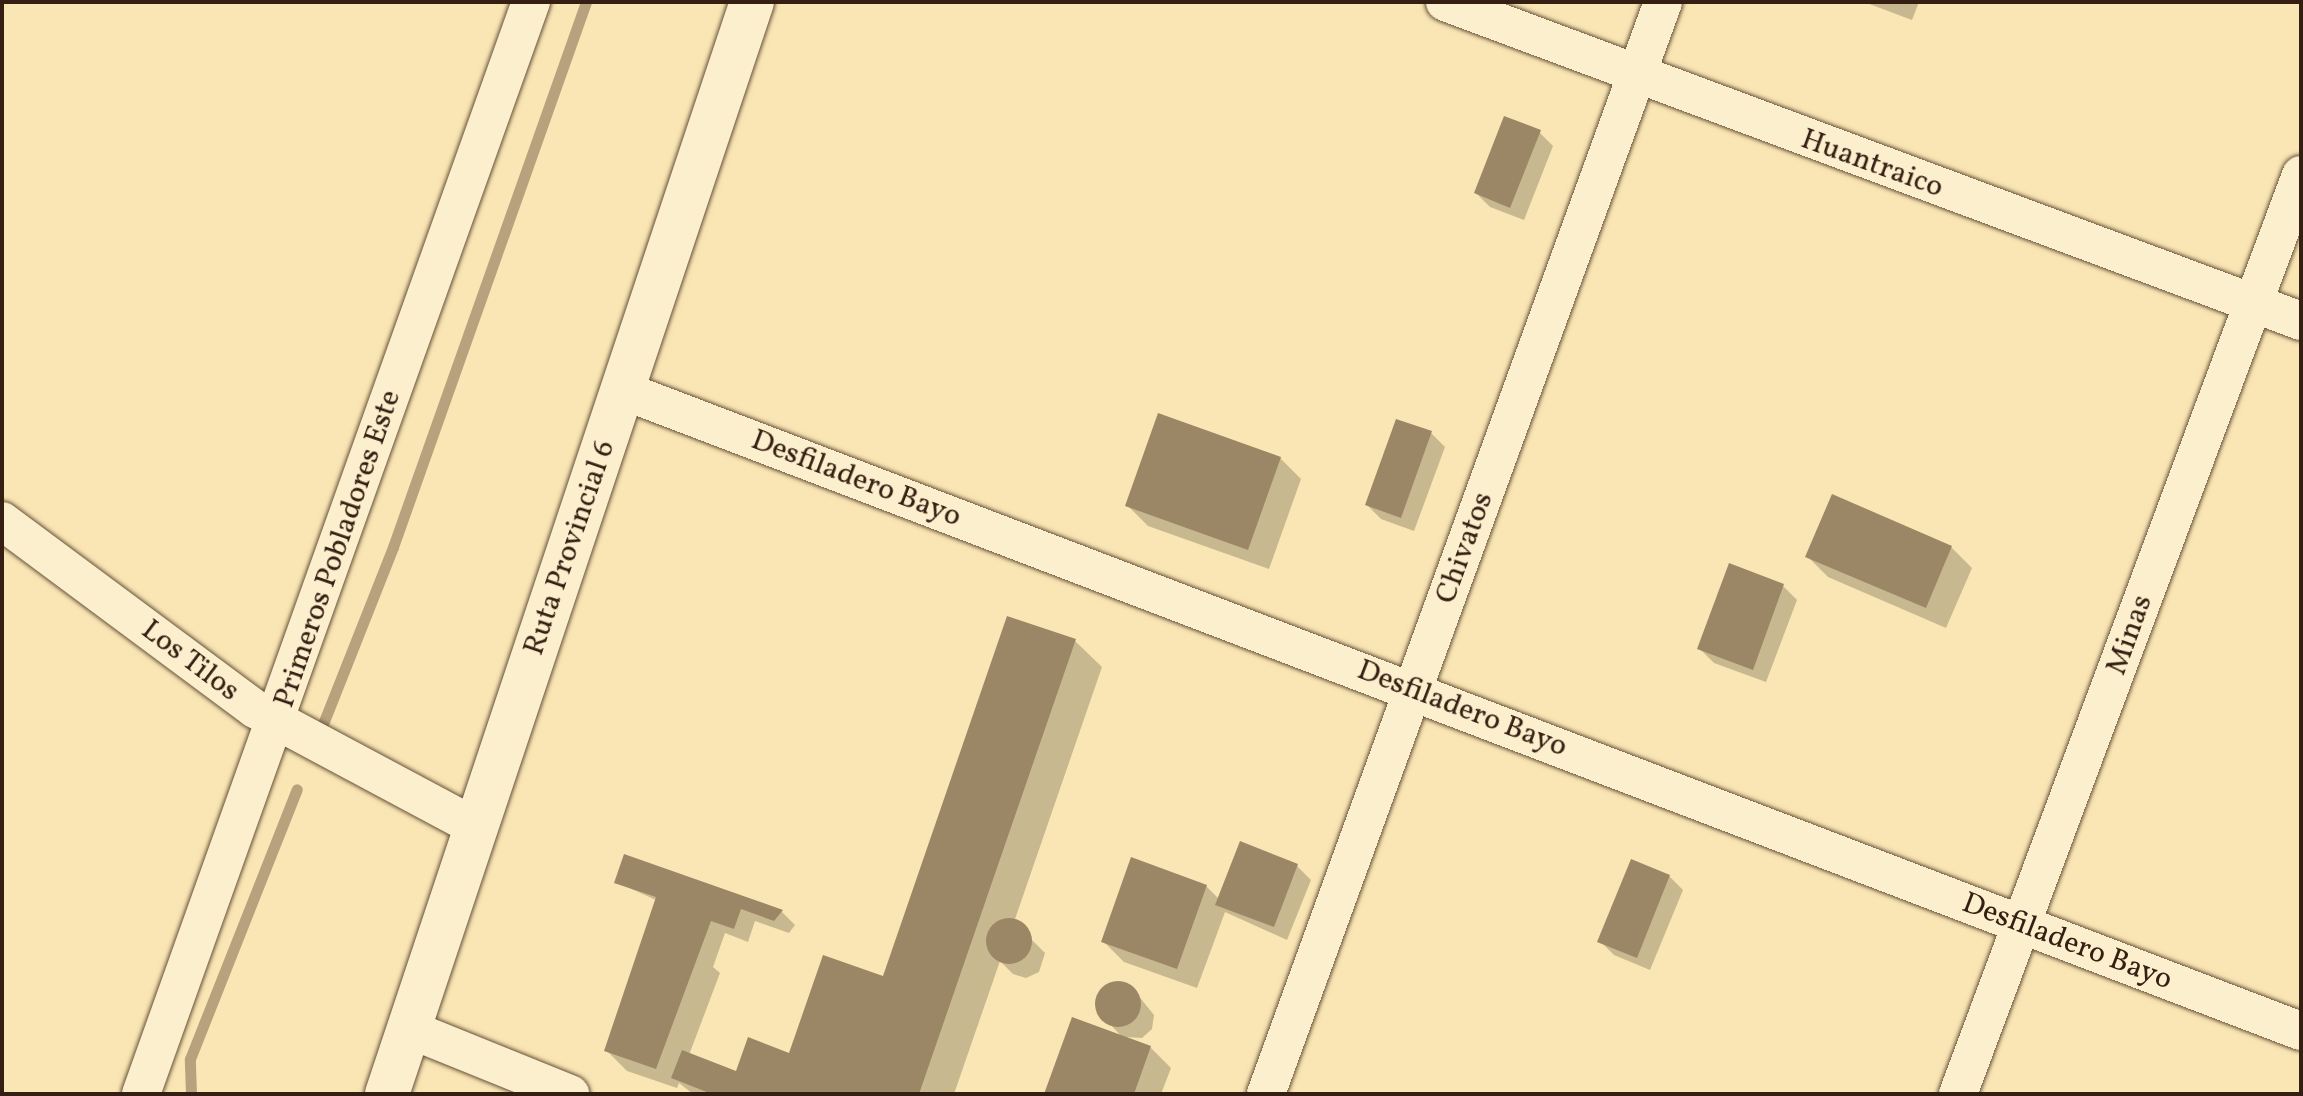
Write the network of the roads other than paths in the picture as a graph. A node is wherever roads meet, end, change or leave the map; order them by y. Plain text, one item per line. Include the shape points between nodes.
1 (531, 2) edge
2 (752, 2) edge
3 (1445, 2) edge
4 (1663, 2) edge
5 (1635, 77) junction
6 (2301, 175) edge
7 (2253, 304) junction
8 (2301, 321) edge
9 (622, 390) junction
10 (2, 521) edge
11 (1414, 690) junction
12 (277, 721) junction
13 (476, 827) junction
14 (2022, 925) junction
15 (409, 1029) junction
16 (2301, 1031) edge
17 (141, 1094) edge
18 (387, 1094) edge
19 (570, 1094) edge
20 (1266, 1094) edge
21 (1958, 1094) edge

1 - 12 street, Primeros Pobladores Este
2 - 9 main road, Ruta Provincial 6
3 - 5 street, Huantraico
4 - 5 street, Chivatos
5 - 7 street, Huantraico
5 - 11 street, Chivatos
6 - 7 street, Minas
7 - 8 street, Huantraico
7 - 14 street, Minas
9 - 11 street, Desfiladero Bayo
9 - 13 main road, Ruta Provincial 6
10 - 12 street, Los Tilos
11 - 14 street, Desfiladero Bayo
11 - 20 street, Chivatos
12 - 13 street, Los Tilos
12 - 17 street, Primeros Pobladores Este
13 - 15 main road, Ruta Provincial 6
14 - 16 street, Desfiladero Bayo
14 - 21 street, Minas
15 - 18 main road, Ruta Provincial 6
15 - 19 street

